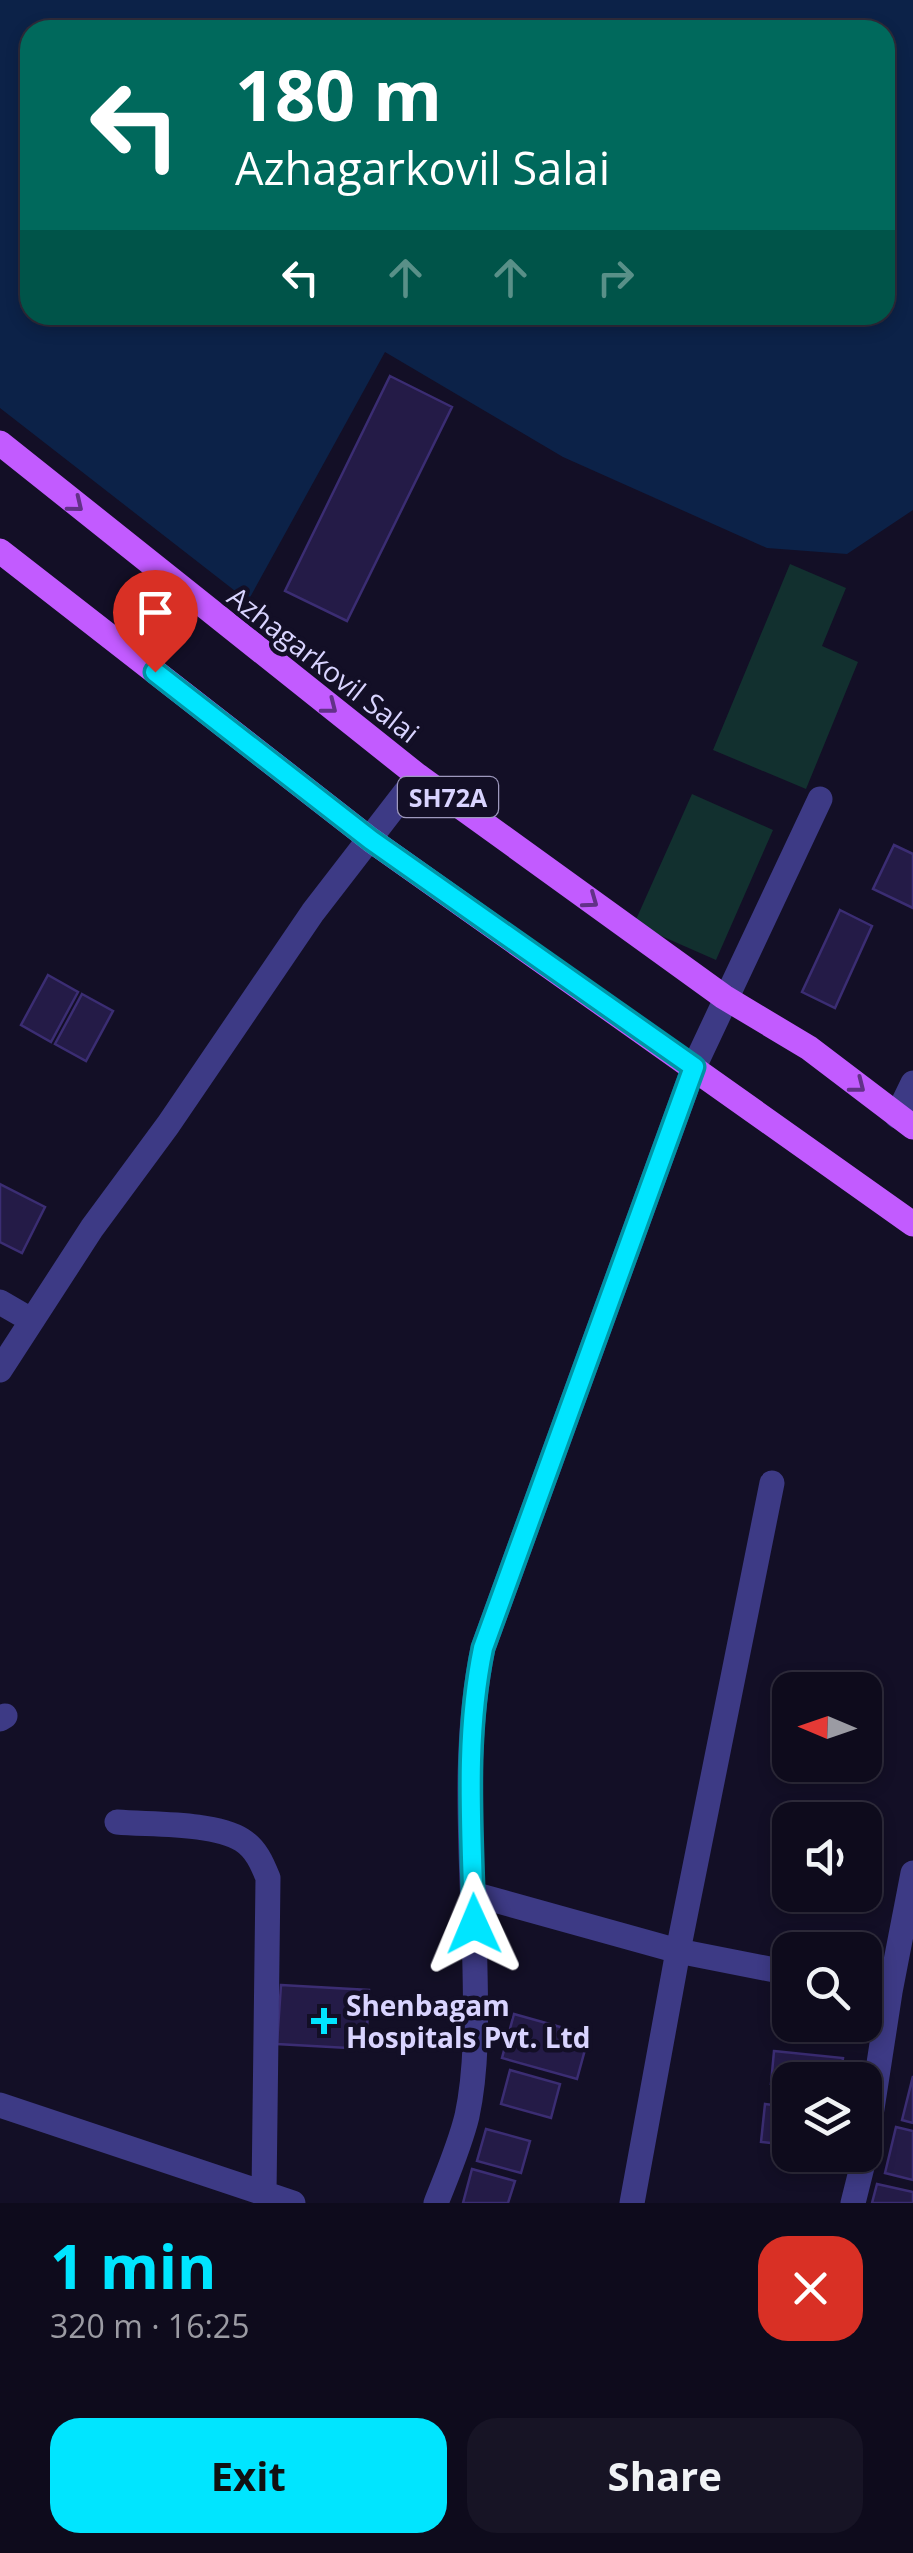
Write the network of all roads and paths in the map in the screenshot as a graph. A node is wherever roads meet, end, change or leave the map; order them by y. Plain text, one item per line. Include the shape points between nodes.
1 (0, 444) edge
2 (0, 551) edge
3 (418, 776) junction
4 (820, 799) dead end
5 (371, 840) junction
6 (724, 997) junction
7 (694, 1067) junction
8 (913, 1082) edge
9 (905, 1122) edge
10 (913, 1224) edge
11 (0, 1302) edge
12 (31, 1320) junction
13 (0, 1370) edge
14 (772, 1483) dead end
15 (117, 1822) dead end
16 (913, 1874) edge
17 (473, 1894) junction
18 (678, 1951) junction
19 (772, 1969) edge
20 (882, 1977) edge
21 (0, 2105) edge
22 (861, 2172) edge
23 (264, 2193) junction
24 (293, 2203) edge
25 (436, 2203) edge
26 (632, 2203) edge
27 (853, 2203) edge

1 -> 3 main road, Azhagarkovil Salai / SH72A
2 - 5 main road, SH72A
3 - 5 street
3 -> 6 main road, Azhagarkovil Salai / SH72A
4 - 6 street
5 - 7 main road, SH72A
5 - 12 street via 313,912
6 - 7 street
6 -> 9 main road, Azhagarkovil Salai / SH72A via 809,1048
7 - 10 main road, SH72A
7 - 17 street via 483,1648 469,1750
8 - 9 street
11 - 12 street
12 - 13 street
14 - 18 street
15 - 23 street via 216,1830 242,1840 261,1858 268,1878
16 - 20 street
17 - 18 street
17 - 25 street via 476,2016 467,2116
18 - 19 street
18 - 26 street
21 - 23 street
22 - 27 street
23 - 24 street

